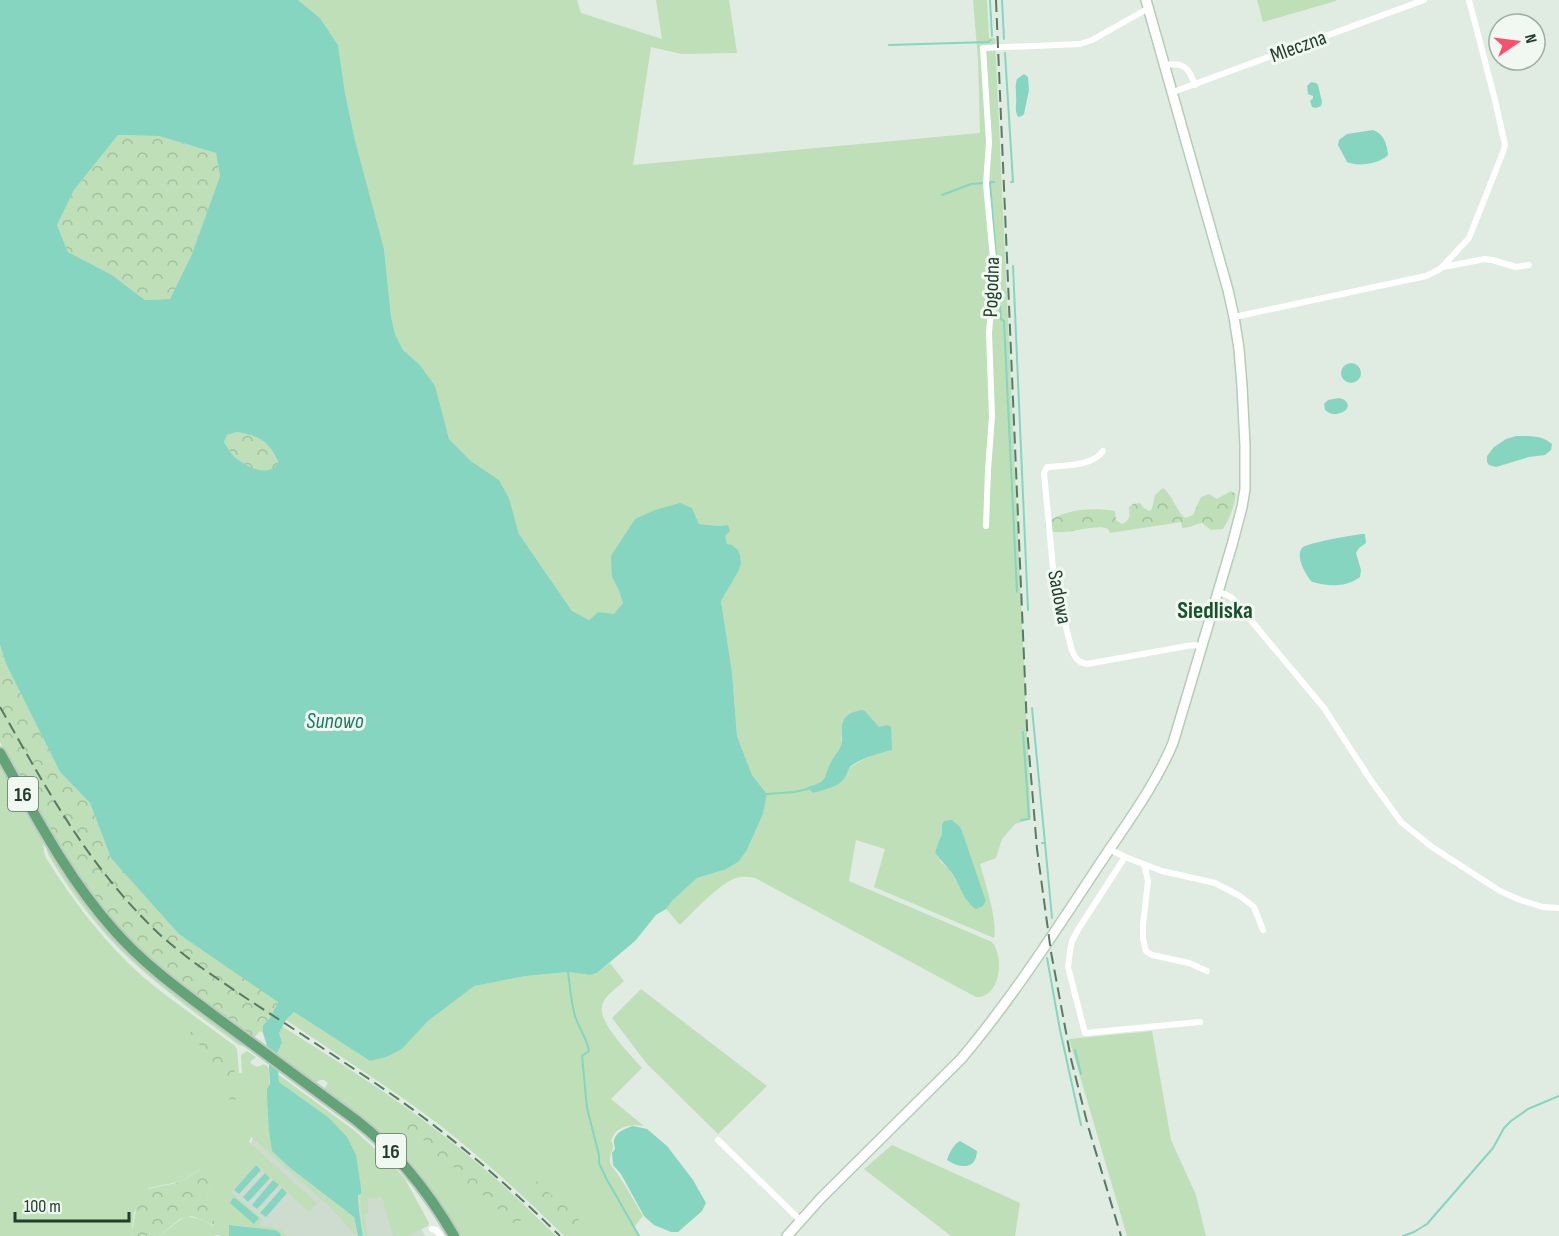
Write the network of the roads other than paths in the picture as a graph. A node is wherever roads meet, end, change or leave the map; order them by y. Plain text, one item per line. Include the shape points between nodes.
1 (1424, 0) edge
2 (1469, 0) edge
3 (1148, 4) edge
4 (1164, 65) junction
5 (1195, 85) junction
6 (1173, 92) junction
7 (1529, 265) dead end
8 (1442, 267) junction
9 (1234, 317) junction
10 (1103, 451) dead end
11 (986, 526) dead end
12 (1217, 591) junction
13 (1201, 648) junction
14 (0, 753) edge
15 (1109, 849) junction
16 (1125, 857) junction
17 (1144, 864) junction
18 (1559, 908) edge
19 (1263, 930) dead end
20 (1207, 970) dead end
21 (1200, 1022) dead end
22 (718, 1140) dead end
23 (800, 1220) junction
24 (432, 1229) dead end
25 (441, 1236) edge
26 (454, 1236) edge
27 (787, 1236) edge

1 - 5 street, Mleczna
2 - 8 street via 1504,146 1469,238
3 - 4 main road
3 - 11 street, Pogodna via 1080,44 983,48 989,142 986,184 994,269 989,333 992,416
4 - 5 street via 1182,65
4 - 6 main road
5 - 6 street, Mleczna
6 - 9 main road
7 - 8 street via 1516,267 1485,260
8 - 9 street via 1426,276
9 - 12 main road via 1244,419 1245,489
10 - 13 street, Sadowa via 1088,462 1047,467 1044,473 1054,579 1075,658 1087,664 1187,646
12 - 13 main road
12 - 18 street via 1231,597 1324,708 1401,822 1500,891 1543,907
13 - 15 main road via 1169,752
14 - 26 main road, 16 via 68,870 114,930 158,972 362,1125 393,1153 430,1196
15 - 16 street
15 - 23 main road via 979,1038
16 - 17 street
16 - 21 street via 1072,941 1068,967 1085,1033
17 - 19 street via 1215,883 1240,896 1254,907
17 - 20 street via 1148,881 1143,925 1146,951
22 - 23 street
23 - 27 main road
24 - 25 street

